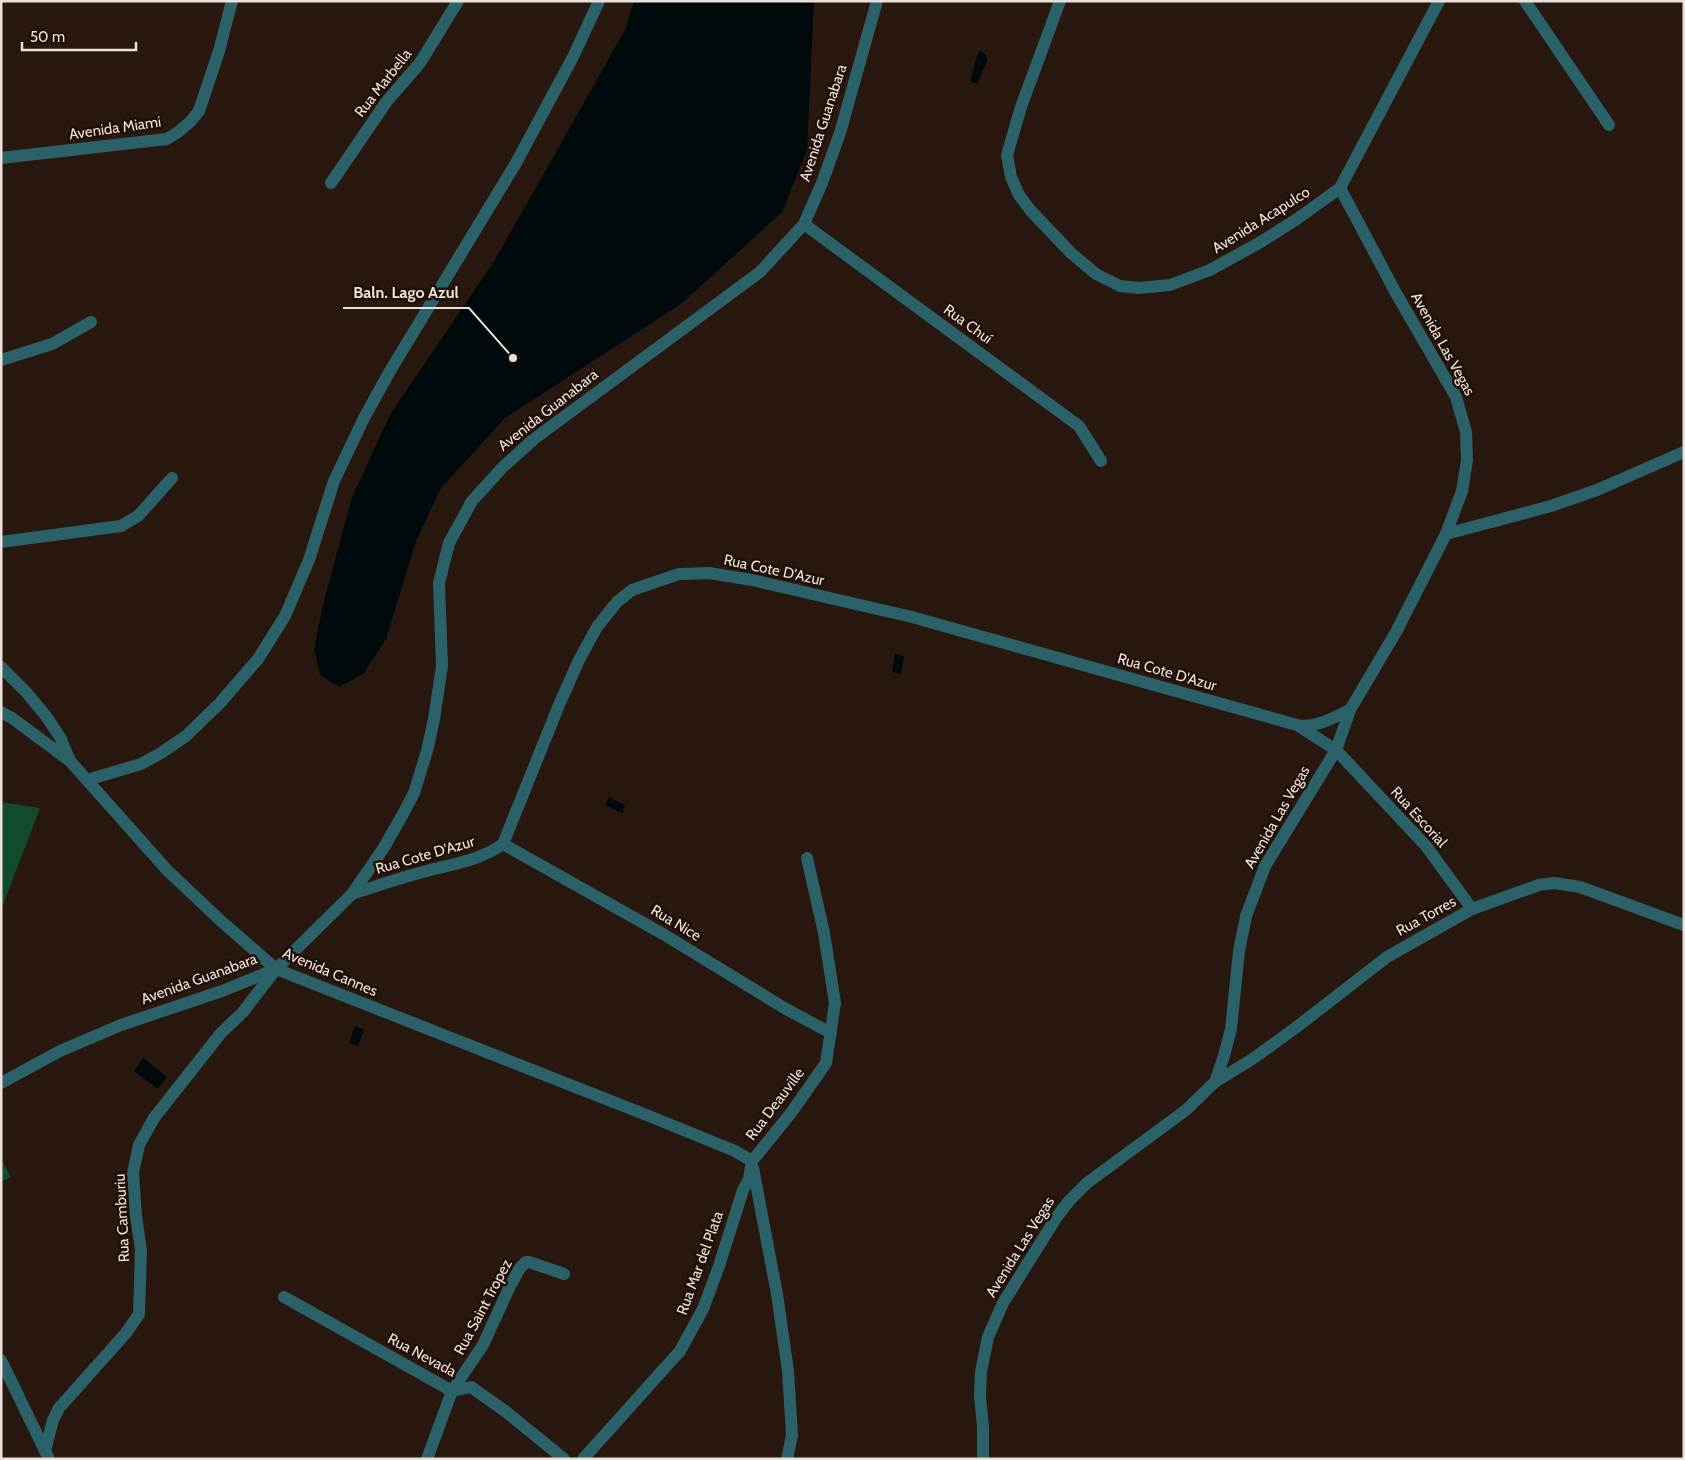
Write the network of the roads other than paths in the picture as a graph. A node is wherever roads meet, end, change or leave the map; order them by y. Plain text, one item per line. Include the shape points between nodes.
1 (232, 1) edge
2 (458, 1) edge
3 (599, 1) edge
4 (877, 1) edge
5 (1060, 1) edge
6 (1439, 1) edge
7 (1525, 1) edge
8 (1609, 125) dead end
9 (1, 158) edge
10 (330, 183) dead end
11 (1340, 188) junction
12 (804, 224) junction
13 (91, 322) dead end
14 (1, 360) edge
15 (1684, 452) edge
16 (1101, 461) dead end
17 (172, 478) dead end
18 (1446, 534) junction
19 (1, 542) edge
20 (1, 667) edge
21 (1350, 710) junction
22 (1, 712) edge
23 (1297, 725) junction
24 (1336, 750) junction
25 (70, 761) junction
26 (87, 780) junction
27 (503, 844) junction
28 (807, 858) dead end
29 (352, 894) junction
30 (1472, 909) junction
31 (1684, 925) edge
32 (276, 969) junction
33 (832, 1033) junction
34 (1215, 1082) junction
35 (1, 1083) edge
36 (752, 1161) junction
37 (564, 1274) dead end
38 (284, 1297) dead end
39 (1, 1360) edge
40 (452, 1391) junction
41 (47, 1455) edge
42 (427, 1459) edge
43 (564, 1459) edge
44 (583, 1459) edge
45 (787, 1459) edge
46 (983, 1459) edge

1 - 9 street, Avenida Miami via 198,111 178,132 167,139
2 - 10 street, Rua Marbella via 420,63 387,101
3 - 26 street via 516,163 364,418 334,481 309,560 285,616 262,652 220,703 186,736 141,764
4 - 12 street, Avenida Guanabara via 840,133
5 - 11 street, Avenida Acapulco via 1021,107 1007,156 1018,195 1096,274 1120,286 1170,285 1210,270 1260,243
6 - 11 street, Avenida Acapulco
7 - 8 street
11 - 18 street, Avenida Las Vegas via 1456,397 1466,432 1467,460 1462,491
12 - 16 street, Rua Chuí via 1079,426
12 - 29 street, Avenida Guanabara via 760,272 534,439 472,501 449,543 439,583 442,666 434,720 414,793 383,849
13 - 14 street via 52,344
15 - 18 street via 1551,506
17 - 19 street via 138,516 121,526
18 - 21 street, Avenida Las Vegas via 1396,632
20 - 25 street, Avenida Cannes via 46,716
21 - 23 street via 1305,726
21 - 24 street, Avenida Las Vegas
22 - 25 street
23 - 24 street, Rua Cote D'Azur
23 - 27 street, Rua Cote D'Azur via 912,617 752,580 709,573 679,574 632,590 617,602 598,627 559,704
24 - 30 street, Rua Escorial via 1426,846
24 - 34 street, Avenida Las Vegas via 1264,866 1246,916 1231,1030
25 - 26 street, Avenida Cannes
26 - 32 street, Avenida Cannes via 167,870
27 - 29 street, Rua Cote D'Azur via 457,864
27 - 33 street, Rua Nice
28 - 33 street, Rua Deauville via 835,1002
29 - 32 street, Avenida Guanabara
30 - 31 street, Rua Torres via 1539,885 1554,883 1580,887
30 - 34 street, Rua Torres via 1386,957 1298,1026
32 - 35 street, Avenida Guanabara via 121,1025 60,1051
32 - 36 street, Avenida Cannes via 649,1116
32 - 41 street, Rua Camburiu via 154,1118 139,1145 133,1173 141,1250 139,1314 59,1408 52,1420
33 - 36 street, Rua Deauville via 826,1063
34 - 46 street, Avenida Las Vegas via 1186,1110 1088,1183 1069,1201 1003,1302 988,1336 980,1372
36 - 44 street, Rua Mar del Plata via 749,1179 719,1266 703,1308 680,1351
36 - 45 street, Rua Deauville via 788,1371 792,1435
37 - 40 street, Rua Saint Tropez via 526,1262 520,1268 483,1345
38 - 40 street, Rua Nevada
39 - 41 street
40 - 42 street, Rua Saint Tropez
40 - 43 street, Rua Nevada via 471,1387

